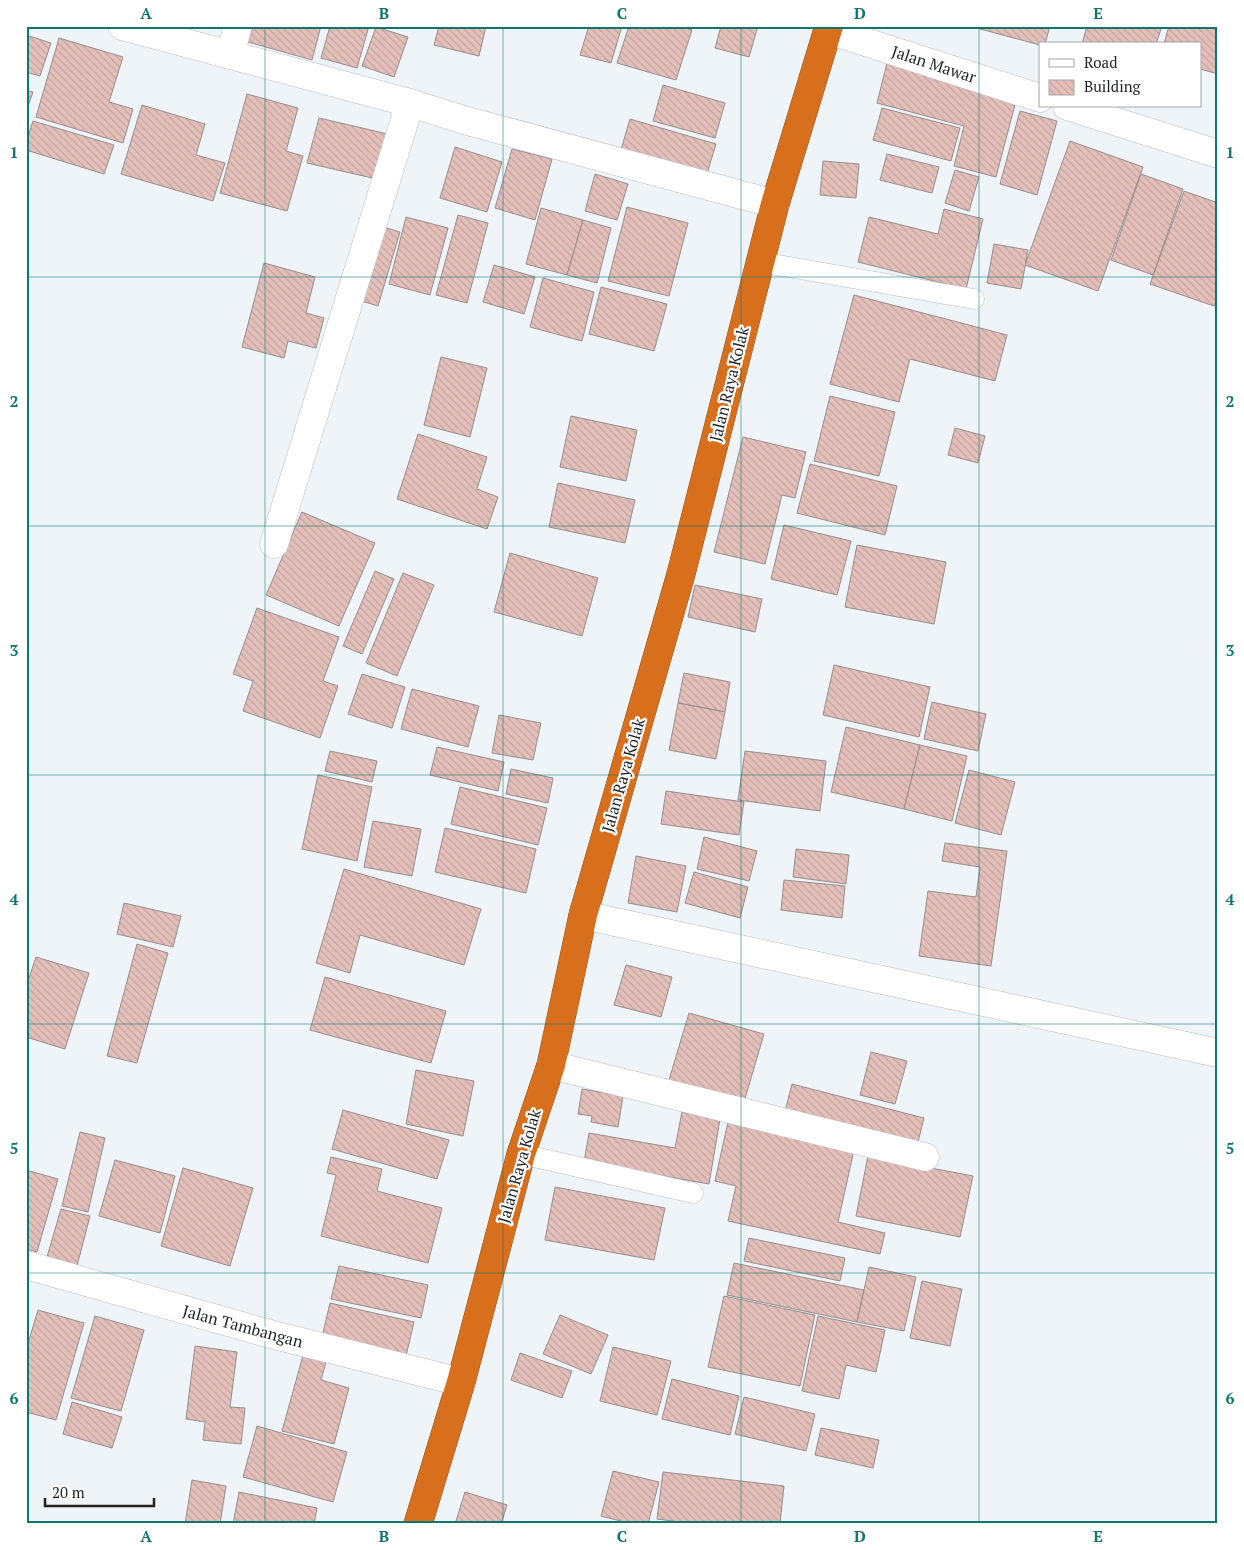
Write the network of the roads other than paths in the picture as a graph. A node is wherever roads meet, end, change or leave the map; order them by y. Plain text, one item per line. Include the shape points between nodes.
1 (122, 26) edge
2 (238, 26) edge
3 (828, 28) edge
4 (230, 55) junction
5 (1039, 98) edge
6 (410, 103) junction
7 (1072, 108) edge
8 (1218, 154) edge
9 (775, 204) junction
10 (760, 262) junction
11 (974, 299) dead end
12 (274, 544) dead end
13 (583, 914) junction
14 (1218, 1053) edge
15 (551, 1065) junction
16 (521, 1154) junction
17 (925, 1157) dead end
18 (693, 1193) dead end
19 (26, 1266) edge
20 (461, 1382) junction
21 (418, 1524) edge

1 - 4 street
2 - 4 street
3 - 5 street, Jalan Mawar
3 - 9 highway, Jalan Raya Kolak
4 - 6 street
6 - 9 street
6 - 12 street
7 - 8 street
9 - 10 highway, Jalan Raya Kolak
10 - 11 lane
10 - 13 highway, Jalan Raya Kolak via 681,574
13 - 14 street
13 - 15 highway, Jalan Raya Kolak
15 - 16 highway, Jalan Raya Kolak
15 - 17 street
16 - 18 lane
16 - 20 highway, Jalan Raya Kolak
19 - 20 street, Jalan Tambangan via 270,1334
20 - 21 highway, Jalan Raya Kolak

